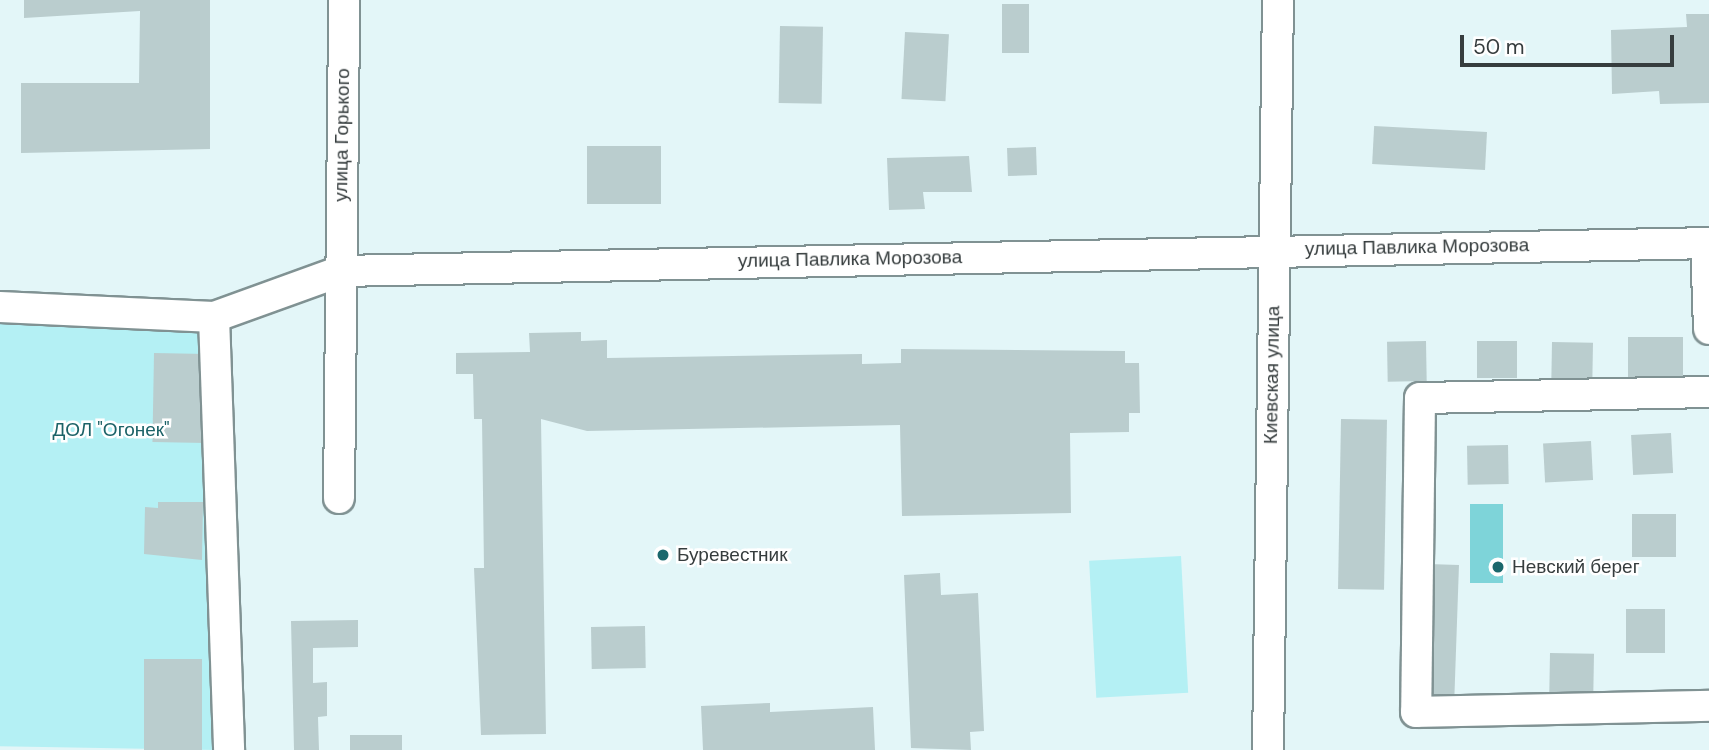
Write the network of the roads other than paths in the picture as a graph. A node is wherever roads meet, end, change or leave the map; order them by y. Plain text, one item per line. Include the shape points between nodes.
1 (344, 0) edge
2 (1278, 0) edge
3 (1708, 243) edge
4 (1273, 249) junction
5 (341, 271) junction
6 (0, 307) edge
7 (214, 317) junction
8 (1709, 329) edge
9 (1709, 392) edge
10 (340, 498) dead end
11 (1709, 706) edge
12 (229, 750) edge
13 (1268, 750) edge

1 - 5 street, улица Горького
2 - 4 street, Киевская улица
3 - 4 street, улица Павлика Морозова
3 - 8 street
4 - 5 street, улица Павлика Морозова
4 - 13 street, Киевская улица
5 - 7 street, улица Павлика Морозова
5 - 10 street, улица Горького
6 - 7 street, улица Павлика Морозова
7 - 12 street
9 - 11 street via 1420,398 1416,712

